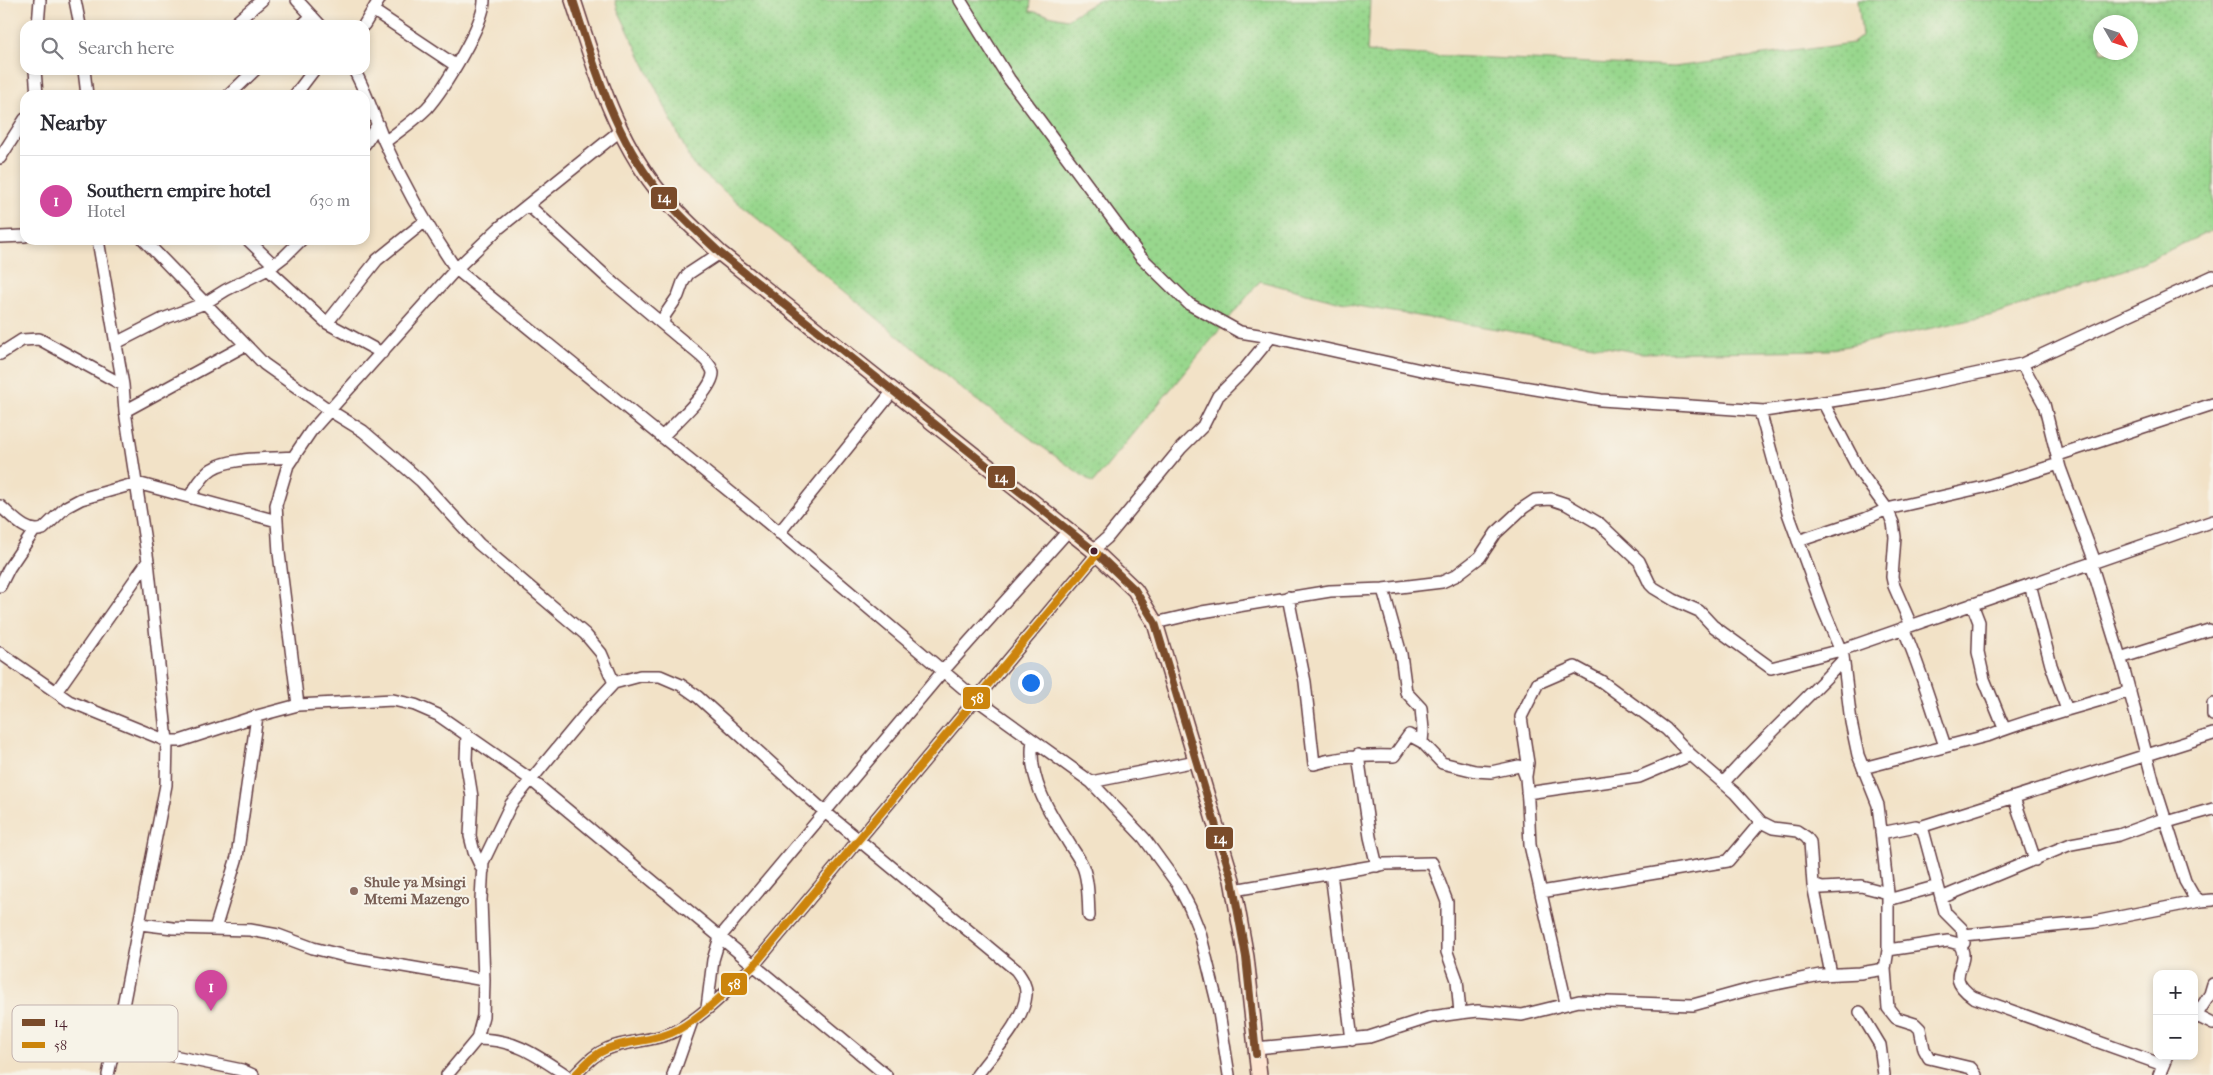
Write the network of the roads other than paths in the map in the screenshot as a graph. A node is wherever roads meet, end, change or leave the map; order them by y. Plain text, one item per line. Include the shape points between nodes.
1 (40, 0) edge
2 (75, 0) edge
3 (262, 0) edge
4 (297, 0) edge
5 (494, 0) edge
6 (574, 0) edge
7 (960, 0) edge
8 (484, 4) edge
9 (376, 5) edge
10 (312, 16) junction
11 (38, 20) edge
12 (79, 20) edge
13 (239, 20) edge
14 (308, 20) edge
15 (316, 20) edge
16 (367, 20) edge
17 (455, 65) junction
18 (35, 75) edge
19 (85, 75) edge
20 (250, 75) edge
21 (310, 75) edge
22 (357, 75) edge
23 (37, 90) edge
24 (86, 90) edge
25 (234, 90) edge
26 (299, 90) edge
27 (365, 90) edge
28 (370, 101) edge
29 (378, 124) junction
30 (20, 127) edge
31 (621, 130) junction
32 (370, 136) edge
33 (385, 142) junction
34 (0, 158) edge
35 (528, 205) junction
36 (424, 222) junction
37 (20, 236) edge
38 (0, 237) edge
39 (99, 245) edge
40 (149, 245) edge
41 (252, 245) edge
42 (295, 245) edge
43 (720, 253) junction
44 (271, 267) junction
45 (456, 269) junction
46 (2213, 276) edge
47 (205, 303) junction
48 (327, 322) junction
49 (663, 324) junction
50 (1271, 337) junction
51 (116, 343) junction
52 (244, 346) junction
53 (382, 353) junction
54 (0, 354) edge
55 (2022, 364) junction
56 (123, 385) junction
57 (893, 391) junction
58 (1823, 402) junction
59 (2213, 404) edge
60 (329, 410) junction
61 (125, 411) junction
62 (1760, 411) junction
63 (662, 437) junction
64 (294, 457) junction
65 (2059, 460) junction
66 (137, 483) junction
67 (189, 497) junction
68 (0, 506) edge
69 (1887, 509) junction
70 (277, 520) junction
71 (2213, 521) edge
72 (34, 531) junction
73 (1068, 531) junction
74 (779, 533) junction
75 (1798, 541) junction
76 (1095, 552) junction
77 (148, 561) junction
78 (2093, 562) junction
79 (2030, 584) junction
80 (0, 586) edge
81 (1383, 589) junction
82 (1288, 597) junction
83 (1972, 604) junction
84 (1155, 624) junction
85 (1907, 627) junction
86 (2209, 630) dead end
87 (0, 652) edge
88 (1842, 655) junction
89 (2120, 658) junction
90 (943, 671) junction
91 (614, 683) junction
92 (2130, 691) junction
93 (56, 692) junction
94 (976, 699) junction
95 (2213, 704) edge
96 (298, 705) junction
97 (2067, 710) junction
98 (2213, 715) edge
99 (257, 716) junction
100 (2004, 728) junction
101 (467, 734) junction
102 (2213, 734) edge
103 (1033, 740) junction
104 (167, 741) junction
105 (1422, 742) junction
106 (1945, 746) junction
107 (2147, 754) junction
108 (1358, 755) junction
109 (1690, 755) junction
110 (1196, 761) junction
111 (1863, 768) junction
112 (1526, 778) junction
113 (530, 779) junction
114 (1091, 782) junction
115 (1724, 782) junction
116 (1527, 793) junction
117 (2014, 798) junction
118 (2213, 809) edge
119 (825, 812) junction
120 (2166, 820) junction
121 (1761, 822) junction
122 (1920, 827) junction
123 (1881, 833) junction
124 (859, 839) junction
125 (2036, 860) junction
126 (1377, 866) junction
127 (483, 871) junction
128 (1331, 873) junction
129 (1813, 885) junction
130 (1234, 890) junction
131 (1541, 892) junction
132 (1939, 892) junction
133 (1888, 896) junction
134 (2213, 900) edge
135 (2200, 901) junction
136 (1089, 916) dead end
137 (140, 924) junction
138 (215, 929) junction
139 (1964, 936) junction
140 (720, 937) junction
141 (1888, 950) junction
142 (1964, 950) junction
143 (754, 965) junction
144 (1885, 969) junction
145 (1831, 974) junction
146 (484, 980) junction
147 (2213, 984) edge
148 (1566, 1003) junction
149 (124, 1005) edge
150 (707, 1008) junction
151 (1460, 1012) junction
152 (1860, 1012) dead end
153 (2197, 1015) edge
154 (2198, 1018) edge
155 (693, 1019) junction
156 (2213, 1024) edge
157 (476, 1040) junction
158 (1352, 1040) junction
159 (1256, 1048) junction
160 (178, 1057) edge
161 (111, 1062) edge
162 (2163, 1066) edge
163 (108, 1075) edge
164 (253, 1075) edge
165 (447, 1075) edge
166 (566, 1075) edge
167 (575, 1075) edge
168 (673, 1075) edge
169 (886, 1075) edge
170 (977, 1075) edge
171 (1229, 1075) edge
172 (1259, 1075) edge
173 (1884, 1075) edge
174 (1976, 1075) edge

1 - 11 street
2 - 12 street
3 - 13 street
4 - 10 street
5 - 8 street
6 - 31 street via 594,67
7 - 50 street via 1009,79 1140,256 1188,304 1240,332
8 - 17 street via 478,27
9 - 16 street
9 - 17 street
10 - 14 street
10 - 15 street
17 - 33 street via 429,106
18 - 23 street
19 - 24 street
20 - 25 street
21 - 26 street
22 - 27 street
28 - 29 street
29 - 32 street
29 - 33 street
30 - 34 street
31 - 35 street
31 - 43 street via 655,187
33 - 36 street
35 - 45 street
35 - 49 street
36 - 45 street
36 - 48 street via 377,260
37 - 38 street
39 - 51 street
40 - 47 street
41 - 44 street
42 - 44 street
43 - 49 street via 688,274
43 - 57 street
44 - 47 street
44 - 48 street
45 - 53 street
45 - 63 street
46 - 55 street
47 - 51 street via 163,319
47 - 52 street
48 - 53 street
49 - 63 street via 702,357 713,372 700,397
50 - 62 street via 1421,370 1601,400
50 - 76 street via 1218,396 1203,426
51 - 56 street
52 - 60 street
52 - 61 street
53 - 60 street
54 - 56 street via 22,340 39,339
55 - 58 street via 1885,393
55 - 65 street via 2044,404
56 - 61 street
57 - 73 street
57 - 74 street
58 - 62 street
58 - 69 street via 1860,472
59 - 65 street
60 - 64 street via 310,431
60 - 91 street via 364,431 395,458 421,481 479,544 585,634 601,653
61 - 66 street
62 - 75 street
63 - 74 street
64 - 67 street via 217,466 206,474
64 - 70 street via 288,465 276,505
65 - 69 street via 1984,488
65 - 78 street
66 - 67 street
66 - 72 street via 81,499 66,507 43,529
66 - 77 street
67 - 70 street
68 - 72 street
69 - 75 street
69 - 85 street via 1895,528 1892,577
70 - 96 street
71 - 78 street
72 - 80 street
73 - 76 street
73 - 90 street
74 - 90 street
75 - 88 street
76 - 84 street via 1135,590
76 - 94 street
77 - 93 street
77 - 104 street
78 - 79 street
78 - 89 street
79 - 83 street
79 - 97 street via 2051,665
81 - 82 street
81 - 88 street via 1442,582 1455,576 1480,557 1496,532 1523,508 1536,500 1551,499 1600,524 1639,561 1654,588 1699,612 1771,668
81 - 105 street via 1401,654 1406,692 1421,708
82 - 84 street
82 - 108 street via 1305,682 1314,764
83 - 85 street
83 - 100 street via 1979,622 1978,652 1984,679
84 - 110 street
85 - 88 street
85 - 106 street
86 - 89 street
87 - 93 street
88 - 111 street via 1851,722
88 - 115 street via 1790,716 1758,744
89 - 92 street
90 - 94 street
90 - 119 street
91 - 113 street
91 - 119 street via 640,676 660,676 681,685
92 - 97 street
92 - 107 street
93 - 104 street via 69,701
94 - 103 street
94 - 124 street
95 - 98 street
96 - 99 street
96 - 101 street via 406,702 427,710
97 - 100 street
99 - 104 street via 180,741
99 - 138 street via 237,857
100 - 106 street via 1990,735
101 - 113 street
101 - 127 street via 466,760 472,797 470,836
102 - 107 street
103 - 114 street
103 - 136 street via 1038,786 1047,809 1082,864 1087,878
104 - 137 street via 166,785
105 - 108 street via 1409,735 1394,756
105 - 112 street via 1442,763 1491,772 1519,766
106 - 111 street
107 - 117 street
107 - 120 street
108 - 126 street
109 - 112 street via 1666,729 1601,682 1574,667 1538,683 1521,717 1528,763
109 - 115 street
109 - 116 street via 1639,777
110 - 114 street
110 - 130 street
111 - 123 street via 1876,799
112 - 116 street
113 - 127 street via 511,804 483,862
113 - 140 street
114 - 171 street via 1144,838 1190,908 1200,933 1218,1006
115 - 121 street
116 - 131 street via 1530,845
117 - 122 street
117 - 125 street
118 - 120 street
119 - 124 street
119 - 140 street
120 - 125 street via 2119,835 2071,844
120 - 135 street via 2185,881
121 - 129 street via 1773,828 1797,831 1806,837 1810,842
121 - 131 street via 1728,861
122 - 123 street
122 - 132 street via 1926,838
123 - 133 street
124 - 143 street
124 - 170 street via 1022,978 1027,994 1022,1011
125 - 132 street
126 - 128 street
126 - 151 street via 1432,863 1447,902 1447,952 1457,980
127 - 146 street
128 - 130 street
128 - 158 street
129 - 133 street via 1822,888 1861,886
129 - 145 street
130 - 159 street via 1246,957
131 - 148 street
132 - 133 street
132 - 139 street via 1945,912 1962,928
133 - 141 street
134 - 135 street
135 - 139 street via 2094,922
137 - 138 street
137 - 149 street
138 - 146 street via 278,935 345,956
139 - 142 street
140 - 143 street
140 - 150 street via 713,960
141 - 142 street via 1948,942 1960,944
141 - 144 street
142 - 162 street via 1957,972 1963,990 1972,997
143 - 150 street
143 - 169 street
144 - 145 street
144 - 174 street via 1888,1008 1896,1018 1920,1029 1926,1054 1937,1060 1972,1068
145 - 148 street via 1751,989 1693,1005
146 - 157 street via 483,1016
147 - 153 street
148 - 151 street via 1522,1015
150 - 155 street
151 - 158 street
152 - 173 street via 1880,1045
154 - 156 street
155 - 167 street via 670,1034 607,1049
155 - 168 street
157 - 165 street
157 - 166 street via 505,1041 519,1046
158 - 159 street
159 - 172 street
160 - 164 street
161 - 163 street

